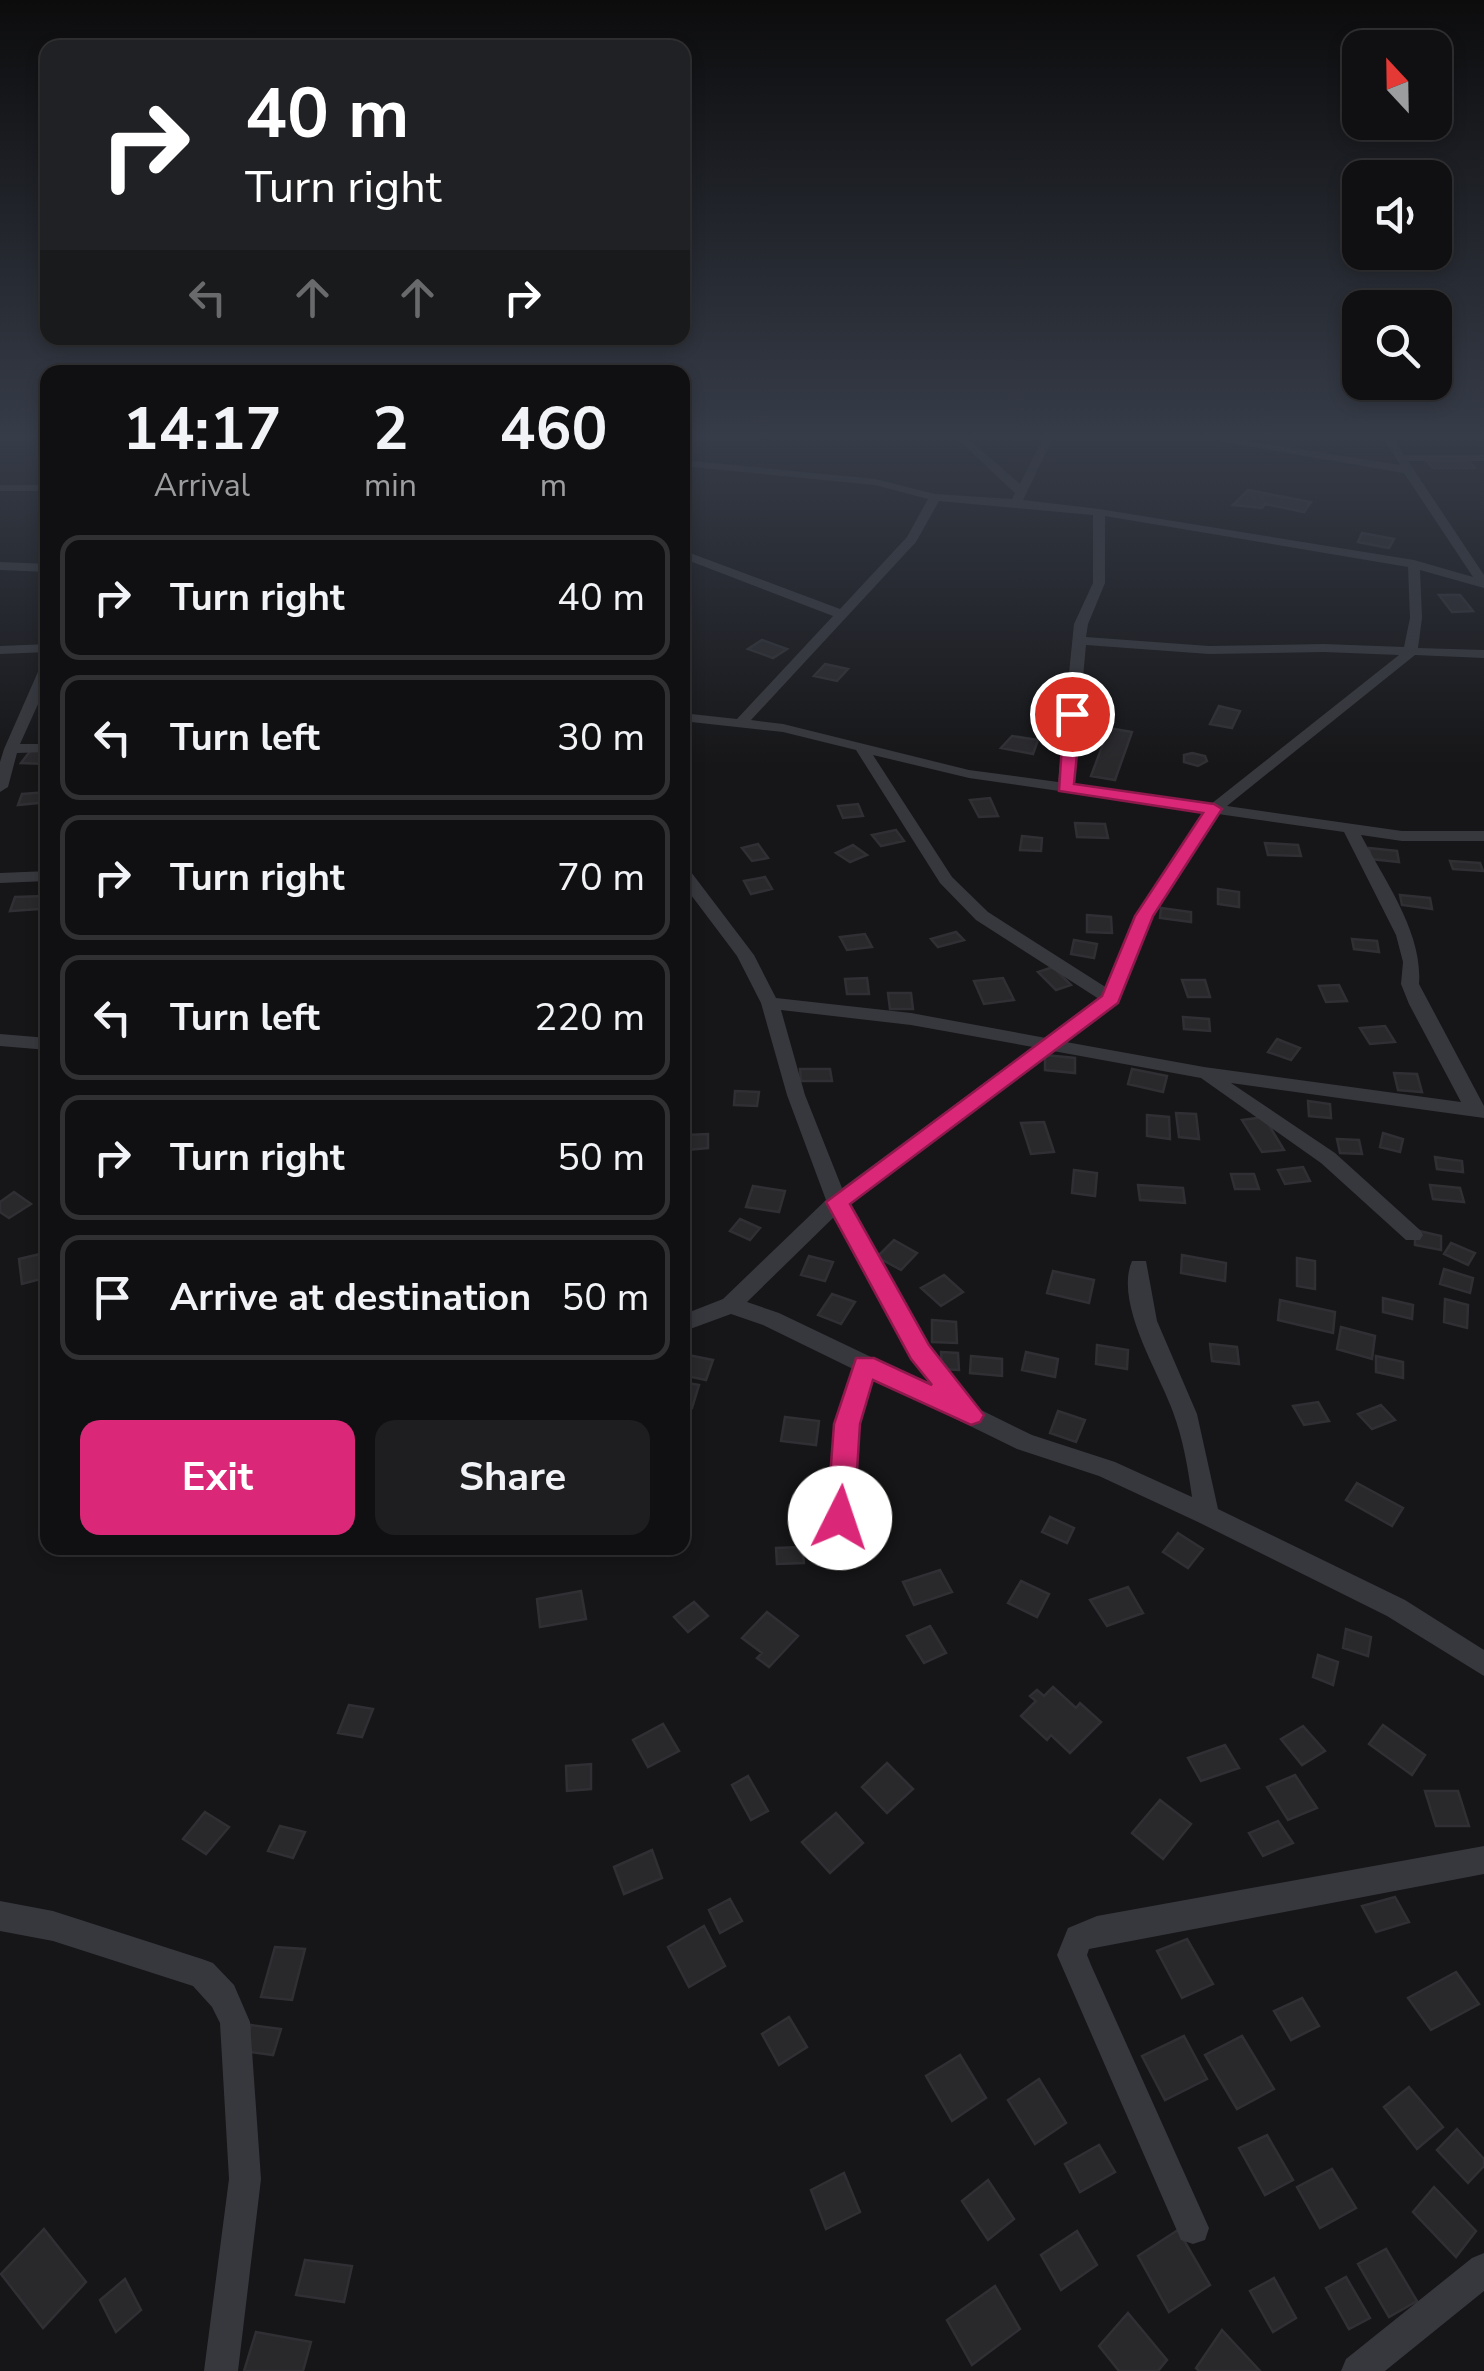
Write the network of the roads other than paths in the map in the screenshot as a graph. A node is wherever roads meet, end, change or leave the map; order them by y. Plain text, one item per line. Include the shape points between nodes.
1 (907, 545) edge
2 (1099, 545) edge
3 (1297, 545) edge
4 (1458, 545) edge
5 (690, 557) edge
6 (1414, 564) junction
7 (0, 566) edge
8 (40, 568) edge
9 (840, 614) junction
10 (1080, 641) junction
11 (40, 648) edge
12 (0, 650) edge
13 (1410, 652) junction
14 (1484, 654) edge
15 (40, 681) edge
16 (690, 718) edge
17 (741, 722) junction
18 (10, 740) edge
19 (40, 746) edge
20 (860, 747) junction
21 (0, 786) edge
22 (1065, 788) junction
23 (1214, 809) junction
24 (1350, 829) junction
25 (1484, 836) edge
26 (40, 876) edge
27 (0, 878) edge
28 (690, 881) edge
29 (1111, 999) junction
30 (770, 1003) junction
31 (0, 1040) edge
32 (40, 1043) edge
33 (1050, 1044) junction
34 (1204, 1073) junction
35 (1479, 1110) edge
36 (838, 1202) junction
37 (1413, 1235) dead end
38 (1139, 1267) dead end
39 (732, 1305) junction
40 (690, 1321) edge
41 (865, 1365) junction
42 (971, 1415) junction
43 (1208, 1515) junction
44 (840, 1518) dead end
45 (1484, 1664) edge
46 (1484, 1860) edge
47 (0, 1916) edge
48 (1194, 2228) dead end
49 (1484, 2270) edge
50 (221, 2371) edge
51 (1358, 2371) edge

1 - 9 street
2 - 10 street via 1100,583
3 - 6 street
4 - 6 street via 1484,584
5 - 9 street
6 - 13 street
7 - 8 street
9 - 17 street
10 - 13 street
10 - 22 street
11 - 12 street
13 - 14 street
13 - 23 street
15 - 18 street
16 - 17 street
17 - 20 street
18 - 19 street
18 - 21 street
20 - 22 street via 969,774
20 - 29 street via 946,880 982,916
22 - 23 street
23 - 24 street
23 - 29 street via 1144,916
24 - 25 street
24 - 35 street via 1404,935 1418,1004
26 - 27 street
28 - 30 street via 746,954
29 - 33 street
30 - 33 street
30 - 36 street via 796,1095
31 - 32 street
33 - 34 street
33 - 36 street
34 - 35 street
34 - 37 street via 1328,1158
36 - 39 street
36 - 42 street via 920,1352
38 - 43 street via 1145,1327 1186,1417
39 - 40 street
39 - 41 street
41 - 42 street
41 - 44 street via 847,1424
42 - 43 street
43 - 45 street via 1396,1608
46 - 48 street via 1078,1938 1072,1955 1078,1971
47 - 50 street via 53,1926 202,1974 223,1996 235,2022 245,2179
49 - 51 street

